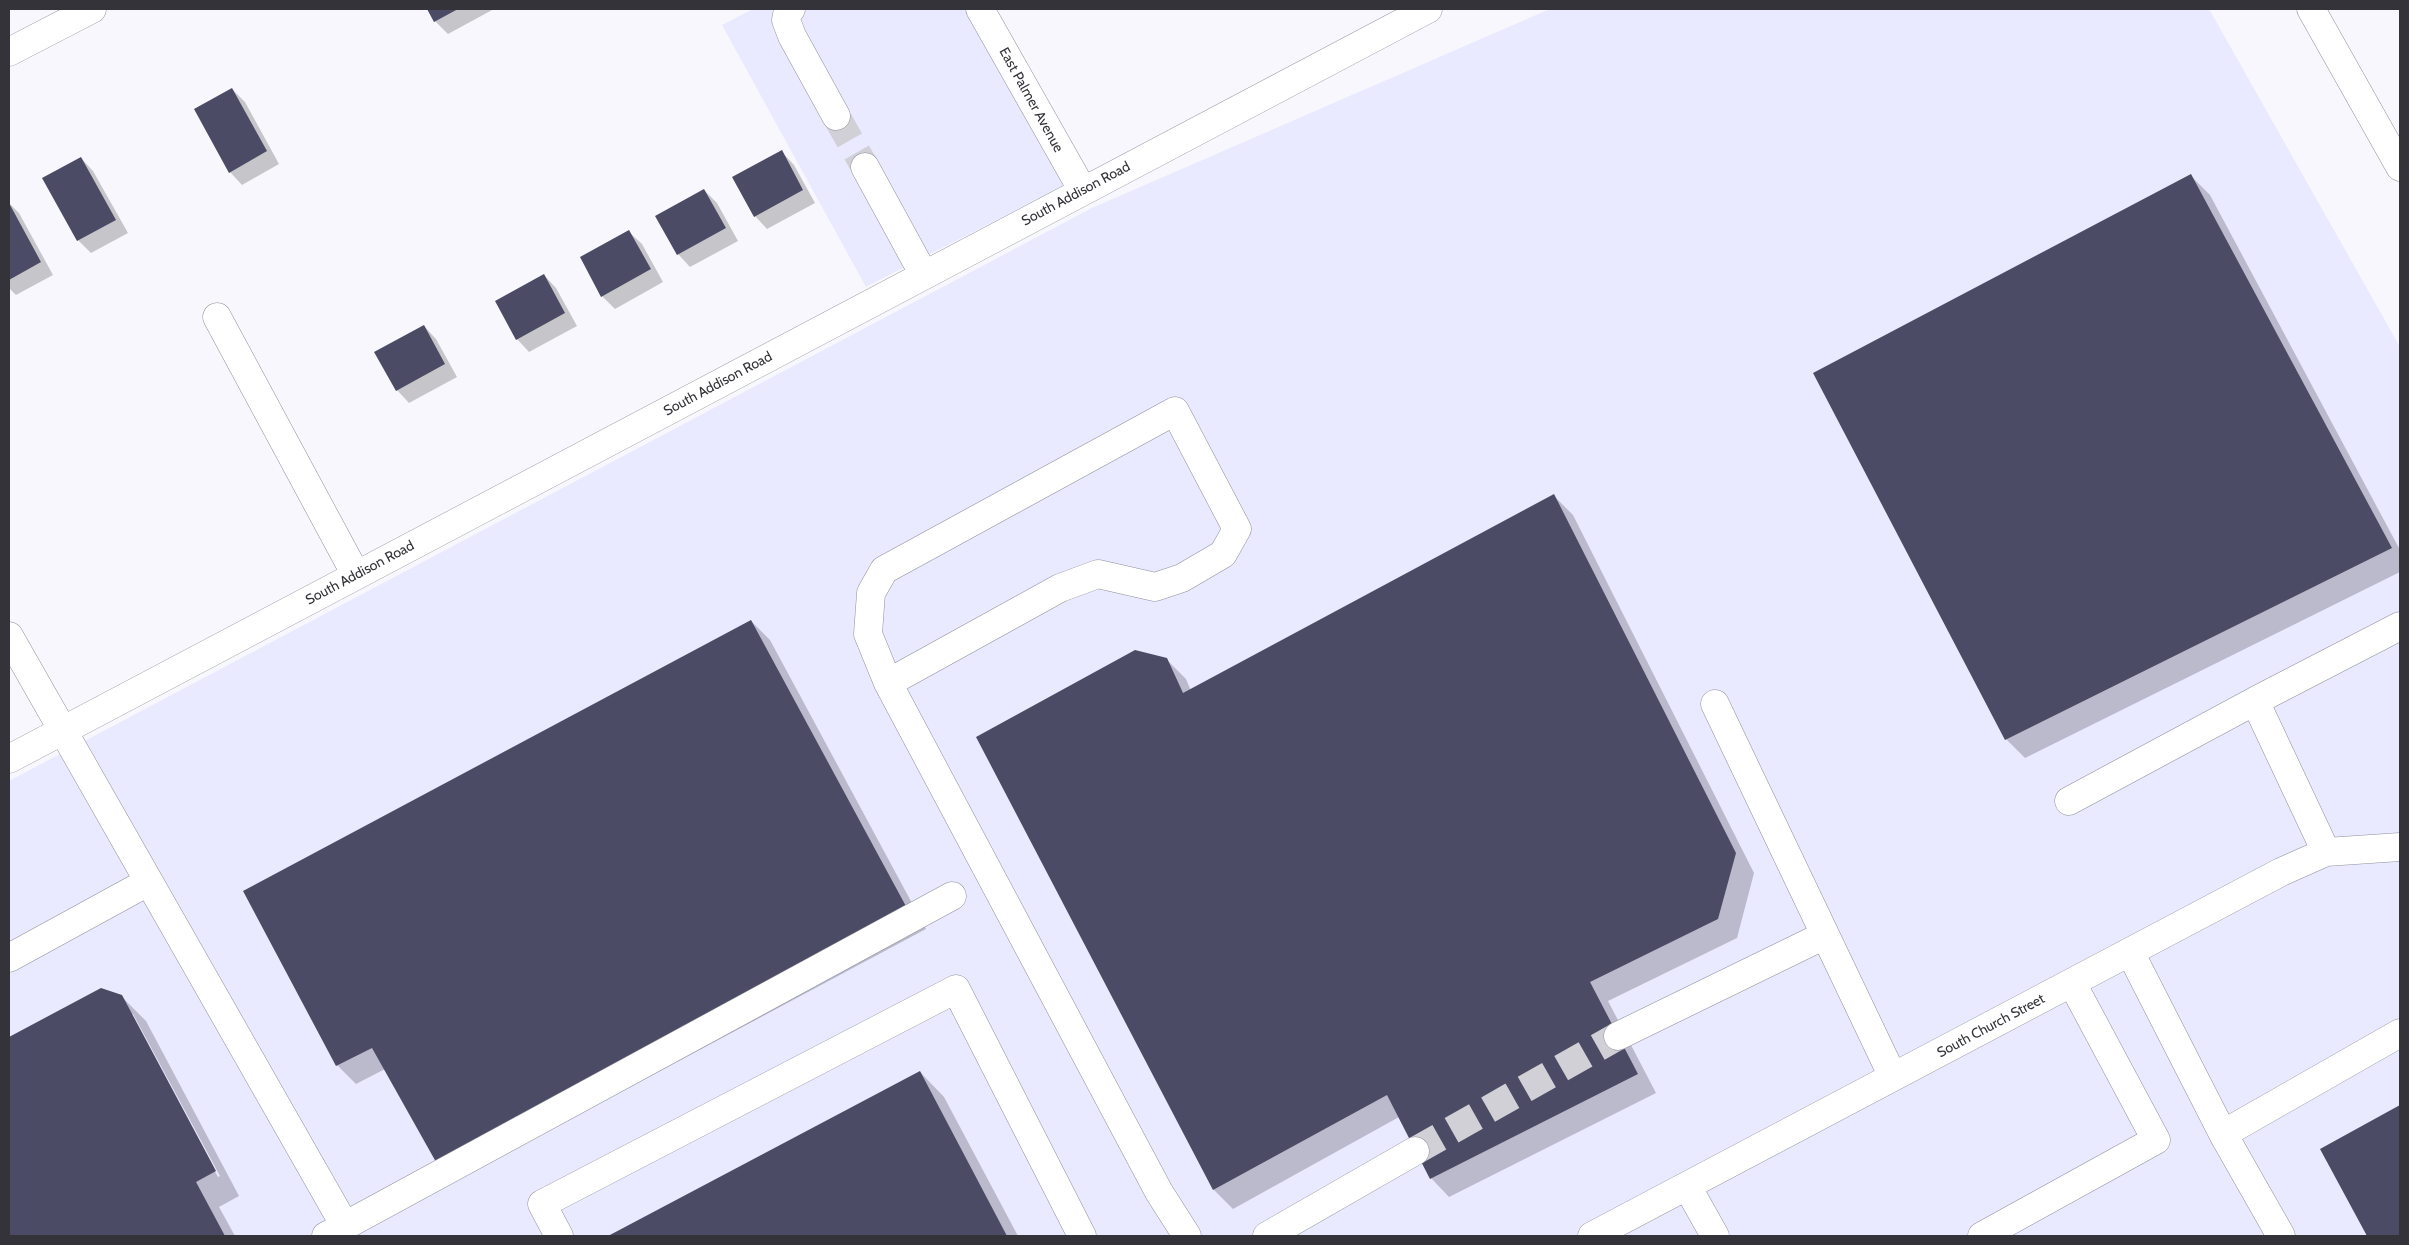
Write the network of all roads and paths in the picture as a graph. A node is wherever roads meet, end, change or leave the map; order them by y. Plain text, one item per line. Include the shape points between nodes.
1 (92, 9) edge
2 (792, 9) edge
3 (980, 9) edge
4 (2311, 9) edge
5 (1420, 11) edge
6 (9, 52) edge
7 (836, 116) tunnel mouth
8 (865, 167) tunnel mouth
9 (2400, 167) edge
10 (1083, 191) junction
11 (924, 275) junction
12 (217, 317) dead end
13 (356, 575) junction
14 (2400, 626) edge
15 (9, 636) edge
16 (888, 683) junction
17 (2254, 701) junction
18 (1715, 704) dead end
19 (62, 731) junction
20 (9, 758) edge
21 (2069, 801) dead end
22 (2400, 847) edge
23 (2326, 852) junction
24 (148, 882) junction
25 (952, 896) dead end
26 (1825, 935) junction
27 (2130, 952) junction
28 (9, 958) edge
29 (2072, 983) junction
30 (2400, 1033) edge
31 (1618, 1036) tunnel mouth
32 (1893, 1077) junction
33 (2223, 1134) junction
34 (1415, 1151) tunnel mouth
35 (1687, 1186) junction
36 (335, 1231) edge
37 (559, 1236) edge
38 (1082, 1236) edge
39 (1187, 1236) edge
40 (1267, 1236) edge
41 (1592, 1236) edge
42 (1715, 1236) edge
43 (1982, 1236) edge
44 (2281, 1236) edge

1 - 6 street
2 - 7 street via 788,10 786,20 792,36
3 - 10 street, East Palmer Avenue
4 - 9 street
5 - 10 street, South Addison Road
8 - 11 street
10 - 11 street, South Addison Road
11 - 13 street, South Addison Road
12 - 13 street
13 - 19 street, South Addison Road
14 - 17 street
15 - 19 street
16 - 16 street via 868,634 871,593 884,570 1175,411 1238,529 1223,554 1182,578 1155,587 1098,574 1060,588
16 - 39 street via 1158,1192
17 - 21 street
17 - 23 street
18 - 26 street
19 - 20 street, South Addison Road
19 - 24 street
22 - 23 street, South Church Street
23 - 27 street, South Church Street via 2281,872
24 - 28 street
24 - 36 street
25 - 36 street
26 - 31 street
26 - 32 street
27 - 29 street, South Church Street
27 - 33 street
29 - 32 street, South Church Street
29 - 43 street via 2156,1140
30 - 33 street
32 - 35 street, South Church Street
33 - 44 street
34 - 40 street
35 - 41 street, South Church Street
35 - 42 street
37 - 38 street via 542,1204 956,989

